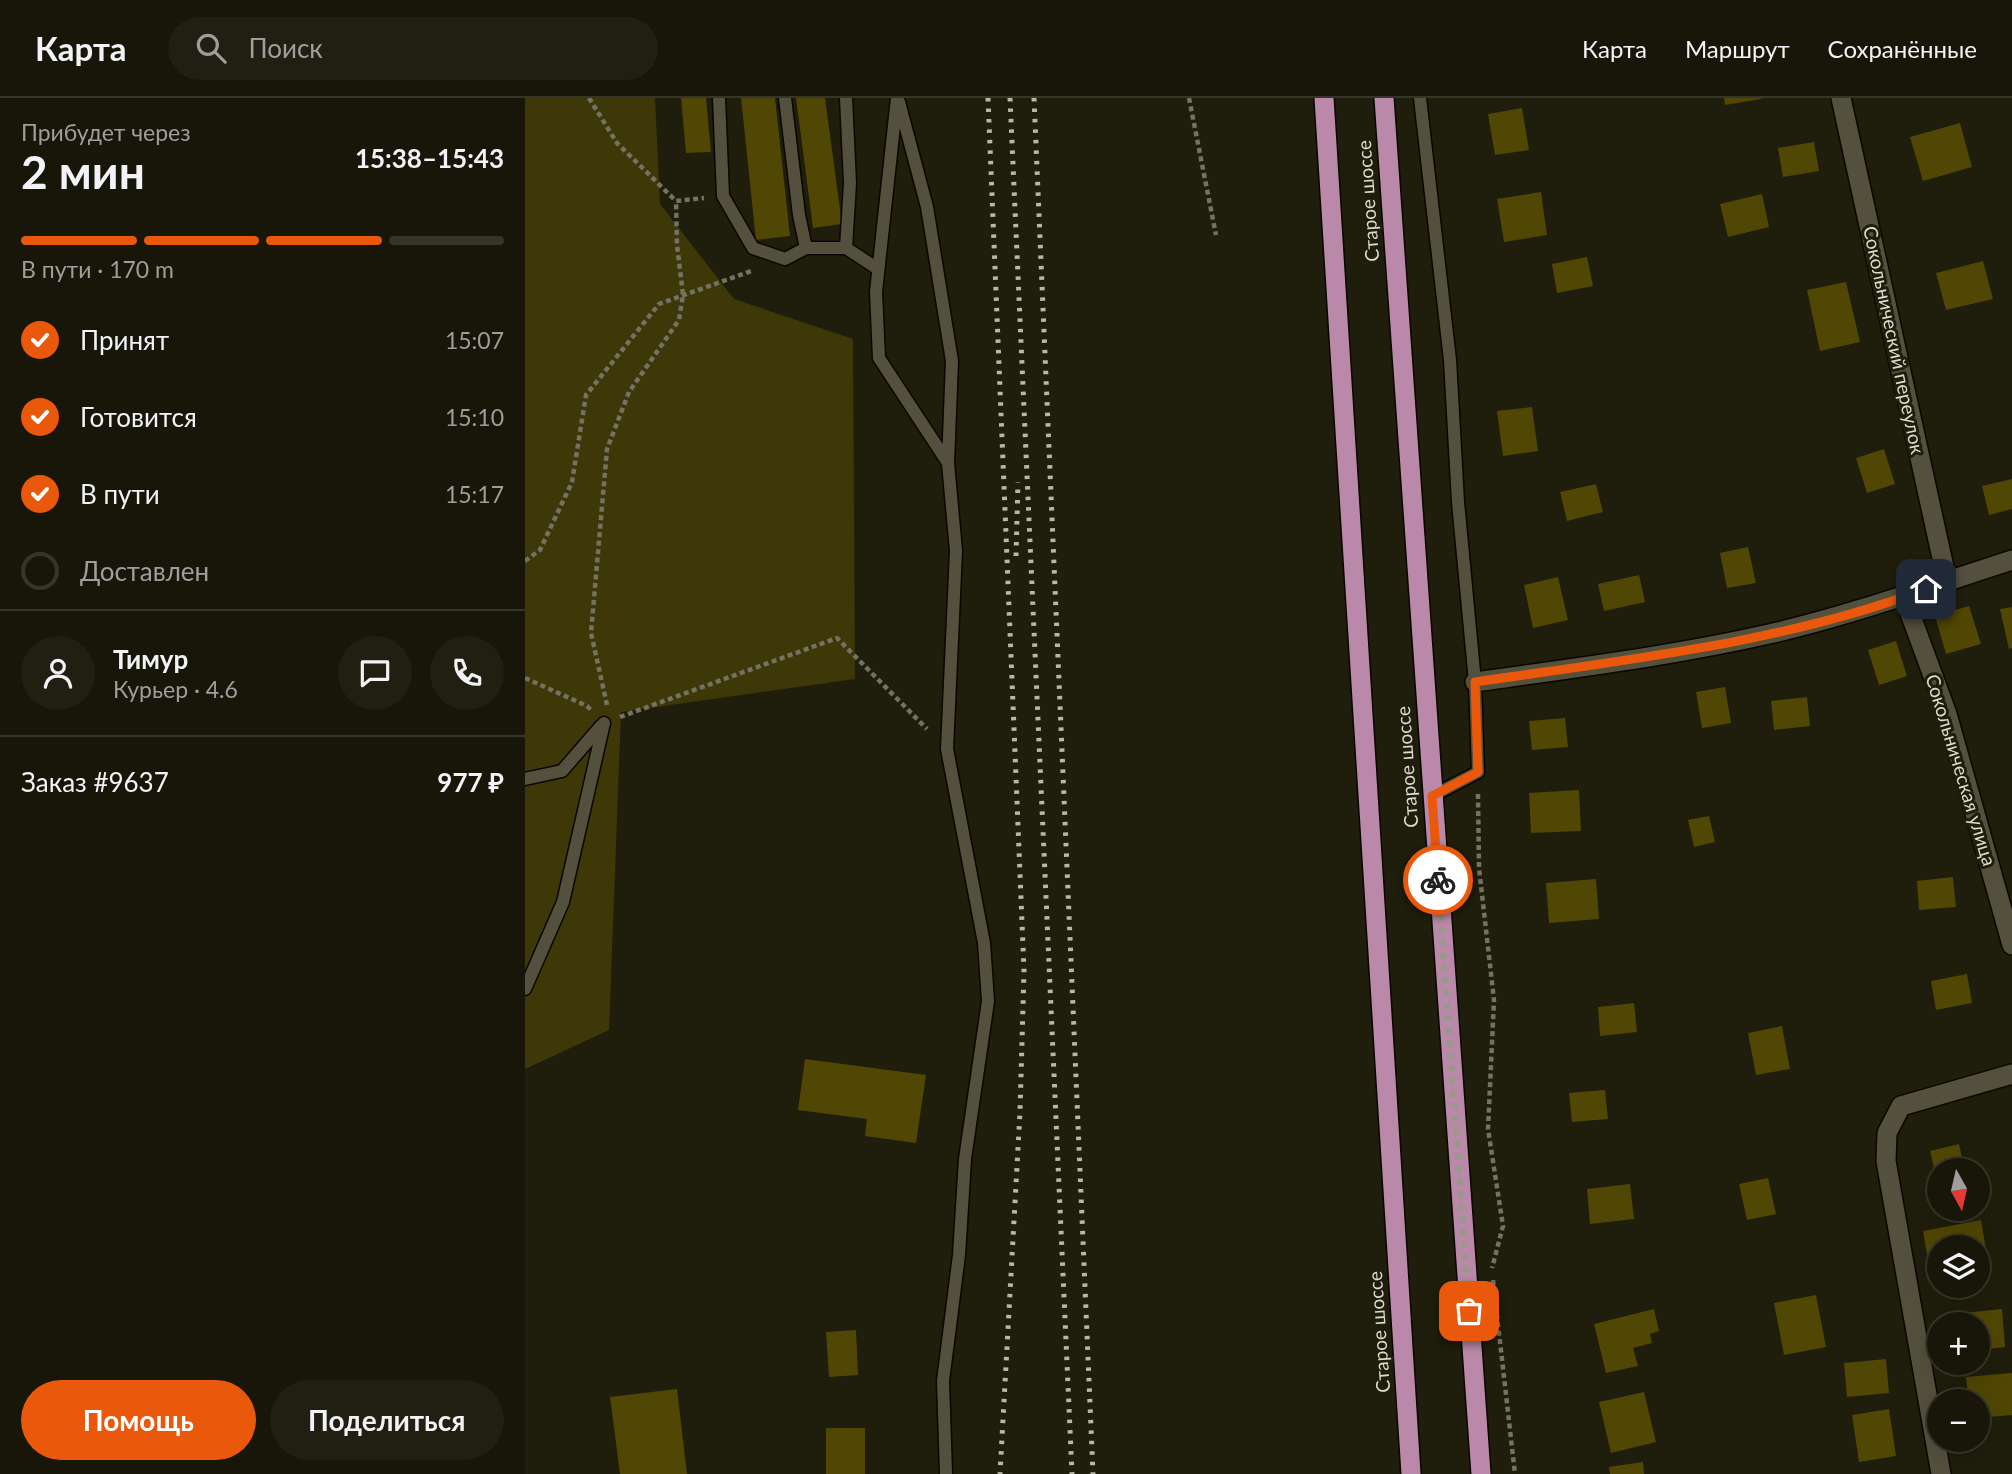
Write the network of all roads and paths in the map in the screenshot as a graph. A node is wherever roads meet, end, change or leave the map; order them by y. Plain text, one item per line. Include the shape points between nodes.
1 (589, 98) edge
2 (719, 98) edge
3 (785, 98) edge
4 (846, 98) edge
5 (898, 98) edge
6 (1189, 98) edge
7 (1324, 98) edge
8 (1384, 98) edge
9 (1420, 98) edge
10 (1841, 98) edge
11 (723, 195) junction
12 (676, 201) junction
13 (1216, 235) dead end
14 (806, 248) junction
15 (846, 248) junction
16 (785, 259) junction
17 (878, 270) junction
18 (683, 295) junction
19 (947, 463) junction
20 (2012, 560) edge
21 (525, 561) edge
22 (1947, 581) junction
23 (1905, 597) junction
24 (525, 678) edge
25 (1475, 682) junction
26 (604, 723) junction
27 (947, 749) junction
28 (1478, 772) junction
29 (525, 779) edge
30 (1432, 796) junction
31 (2012, 945) edge
32 (525, 987) edge
33 (2012, 1074) edge
34 (946, 1474) edge
35 (1411, 1474) edge
36 (1481, 1474) edge
37 (1515, 1474) edge
38 (1941, 1474) edge

1 - 12 path via 617,143
2 - 11 lane
3 - 14 lane
4 - 15 lane via 850,183
5 - 17 lane
5 - 19 lane via 927,207 952,361
6 - 13 path
7 - 35 highway, Старое шоссе
8 - 30 highway, Старое шоссе
9 - 25 lane via 1450,360
10 - 22 street, Сокольнический переулок
11 - 12 path
11 - 16 lane via 753,248
12 - 18 path
14 - 15 lane
14 - 16 lane
15 - 17 lane
16 - 18 path
17 - 19 lane via 879,358
18 - 21 path via 659,303 586,395 572,482 540,550
18 - 26 path via 679,320 629,392 607,449 591,633 608,702
19 - 27 lane via 955,551
20 - 22 street
22 - 23 street
23 - 25 street via 1696,649
23 - 31 street, Сокольническая улица via 1947,714
24 - 26 path via 587,706
25 - 28 lane
26 - 27 path via 837,638
26 - 29 lane via 562,771
26 - 32 lane via 563,902
27 - 34 lane via 984,943 988,1001 964,1159 959,1255 943,1381
28 - 30 lane
28 - 37 path via 1479,868 1494,1000 1488,1129 1503,1226 1492,1268
30 - 36 highway, Старое шоссе
33 - 38 street via 1901,1106 1887,1133 1886,1161

